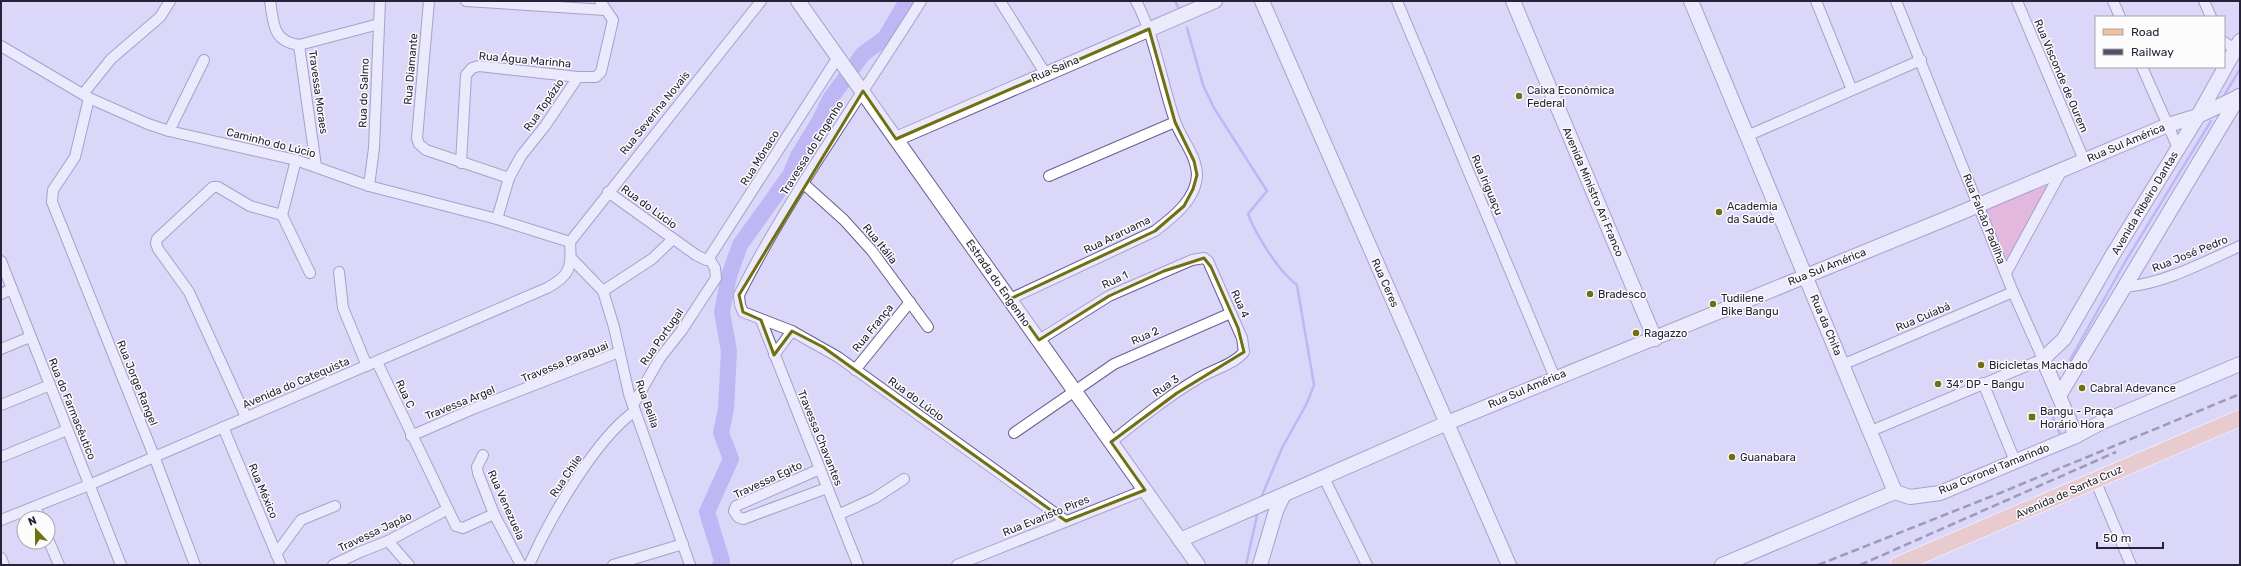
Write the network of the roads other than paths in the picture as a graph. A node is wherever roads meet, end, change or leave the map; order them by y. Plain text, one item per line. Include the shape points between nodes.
1 (170, 1) edge
2 (270, 1) edge
3 (380, 1) edge
4 (429, 1) edge
5 (466, 1) edge
6 (761, 1) edge
7 (798, 1) edge
8 (920, 1) edge
9 (1000, 1) edge
10 (1136, 1) edge
11 (1215, 1) edge
12 (1262, 1) edge
13 (1397, 1) edge
14 (1513, 1) edge
15 (1691, 1) edge
16 (1816, 1) edge
17 (1896, 1) edge
18 (2016, 1) edge
19 (2113, 1) edge
20 (2204, 1) edge
21 (524, 2) edge
22 (602, 6) edge
23 (2120, 16) edge
24 (2211, 16) edge
25 (379, 24) junction
26 (1149, 29) junction
27 (2233, 44) edge
28 (299, 45) junction
29 (1, 46) edge
30 (204, 60) dead end
31 (1921, 60) junction
32 (2225, 60) edge
33 (841, 61) junction
34 (2142, 68) edge
35 (2221, 68) edge
36 (1045, 73) junction
37 (578, 77) junction
38 (859, 86) junction
39 (1852, 90) junction
40 (2239, 95) edge
41 (86, 96) junction
42 (2198, 116) junction
43 (1175, 122) junction
44 (2168, 125) junction
45 (169, 131) junction
46 (1747, 136) junction
47 (896, 139) junction
48 (2178, 148) junction
49 (296, 160) junction
50 (2084, 160) junction
51 (461, 163) junction
52 (316, 166) junction
53 (2062, 170) junction
54 (1049, 176) dead end
55 (509, 178) junction
56 (804, 184) junction
57 (369, 186) junction
58 (608, 192) junction
59 (1978, 205) junction
60 (282, 215) junction
61 (497, 219) junction
62 (673, 239) junction
63 (570, 242) junction
64 (2240, 246) edge
65 (709, 258) junction
66 (572, 259) junction
67 (1, 261) edge
68 (1208, 261) joint
69 (339, 272) dead end
70 (310, 273) dead end
71 (2006, 273) junction
72 (1805, 276) junction
73 (2124, 287) junction
74 (12, 289) junction
75 (603, 291) junction
76 (2013, 292) junction
77 (1, 294) edge
78 (1010, 299) junction
79 (910, 302) junction
80 (743, 312) joint
81 (1231, 313) junction
82 (761, 320) junction
83 (928, 327) dead end
84 (792, 331) junction
85 (30, 337) junction
86 (1655, 338) junction
87 (1039, 340) junction
88 (1, 349) edge
89 (620, 352) junction
90 (774, 355) junction
91 (1240, 357) joint
92 (2043, 359) junction
93 (372, 364) junction
94 (2240, 364) edge
95 (1842, 365) junction
96 (855, 370) junction
97 (1555, 378) junction
98 (1983, 383) junction
99 (50, 385) junction
100 (1075, 391) junction
101 (519, 393) joint
102 (2059, 396) junction
103 (1, 405) edge
104 (634, 408) junction
105 (246, 417) junction
106 (2240, 418) edge
107 (1446, 423) junction
108 (223, 427) junction
109 (67, 430) junction
110 (1871, 431) junction
111 (1014, 433) dead end
112 (411, 436) junction
113 (2076, 436) junction
114 (1111, 442) junction
115 (483, 455) dead end
116 (154, 456) junction
117 (1, 457) edge
118 (2015, 461) junction
119 (820, 469) junction
120 (1324, 478) junction
121 (904, 479) dead end
122 (2095, 480) junction
123 (89, 485) junction
124 (827, 488) junction
125 (1145, 490) junction
126 (1895, 492) junction
127 (1283, 496) junction
128 (334, 506) dead end
129 (35, 507) junction
130 (448, 509) junction
131 (36, 510) edge
132 (494, 514) junction
133 (838, 515) junction
134 (1, 520) edge
135 (1066, 521) junction
136 (1180, 540) junction
137 (388, 541) junction
138 (683, 544) junction
139 (53, 550) edge
140 (276, 554) junction
141 (1, 558) edge
142 (1922, 560) edge
143 (4, 565) edge
144 (59, 565) edge
145 (121, 565) edge
146 (195, 565) edge
147 (281, 565) edge
148 (333, 565) edge
149 (408, 565) edge
150 (521, 565) edge
151 (529, 565) edge
152 (613, 565) edge
153 (690, 565) edge
154 (858, 565) edge
155 (957, 565) edge
156 (1198, 565) edge
157 (1260, 565) edge
158 (1368, 565) edge
159 (1509, 565) edge
160 (1722, 565) edge
161 (1898, 565) edge
162 (2131, 565) edge

1 - 41 street via 160,17 111,59
2 - 28 street, Travessa Moraes via 275,30 279,37 290,44
3 - 25 street, Rua do Salmo
4 - 51 street, Rua Diamante via 417,138 426,150
5 - 21 street
6 - 58 street, Rua Severina Novais
7 - 33 street, Estrada do Engenho
8 - 38 street, Travessa do Engenho
9 - 36 street
10 - 26 street, Rua Araruama
11 - 26 street, Rua Saina
12 - 107 street, Rua Ceres
13 - 97 street, Rua Iriguaçu
14 - 86 street, Avenida Ministro Ari Franco
15 - 46 street, Rua da Chita
16 - 39 street
17 - 31 street, Rua Falcão Padilha
18 - 50 street, Rua Visconde de Ourem
19 - 23 street
20 - 24 street
21 - 22 street
22 - 37 street, Rua Topázio via 613,16 613,23 602,72 596,77
25 - 28 street, Travessa Moraes
25 - 57 street, Rua do Salmo via 374,148
26 - 36 street, Rua Saina
26 - 43 street, Rua Araruama
27 - 32 street, Avenida Ribeiro Dantas
28 - 52 street, Travessa Moraes
29 - 41 street, Caminho do Lúcio
30 - 45 street
31 - 39 street
31 - 59 street, Rua Falcão Padilha
33 - 38 street, Estrada do Engenho
33 - 65 street, Rua Mônaco
34 - 44 street
35 - 42 street, Avenida Ribeiro Dantas
36 - 47 street, Rua Saina
37 - 51 street, Rua Água Marinha via 479,66 472,68 466,75
37 - 55 street, Rua Topázio via 546,126 521,156
38 - 47 street, Estrada do Engenho
38 - 56 street, Travessa do Engenho
39 - 46 street
40 - 42 street, Rua Sul América
40 - 73 street
41 - 45 street, Caminho do Lúcio via 117,112
41 - 116 street, Rua Jorge Rangel via 75,157 54,190 52,202
42 - 44 street, Rua Sul América
42 - 48 street, Avenida Ribeiro Dantas
43 - 54 street
43 - 78 street, Rua Araruama via 1190,150 1197,175 1184,206 1155,231
44 - 48 street
44 - 50 street, Rua Sul América
45 - 49 street, Caminho do Lúcio
46 - 72 street, Rua da Chita
47 - 78 street, Estrada do Engenho
48 - 92 street, Avenida Ribeiro Dantas via 2064,339
49 - 52 street, Caminho do Lúcio
49 - 60 street
50 - 53 street, Rua Sul América
51 - 55 street
52 - 57 street, Caminho do Lúcio
53 - 59 street, Rua Sul América
53 - 71 street
55 - 61 street, Rua Topázio
56 - 79 street, Rua Itália via 844,220 872,251
56 - 80 street, Travessa do Engenho via 739,295
57 - 61 street, Caminho do Lúcio
58 - 62 street, Rua do Lúcio
58 - 63 street, Rua Severina Novais
59 - 71 street, Rua Falcão Padilha
59 - 72 street, Rua Sul América
60 - 70 street
60 - 105 street via 250,206 215,186 157,239 156,243 189,292
61 - 63 street, Caminho do Lúcio
62 - 65 street, Rua do Lúcio via 696,255 706,260
62 - 75 street via 652,260
63 - 66 street
64 - 73 street, Rua José Pedro via 2168,278
65 - 104 street, Rua Portugal via 715,268 716,278 660,358
66 - 75 street, Rua Belila
66 - 93 street, Avenida do Catequista via 564,277 557,283
67 - 74 street, Rua do Farmacêutico
68 - 81 street, Rua 4
68 - 87 street, Rua 1 via 1204,258 1192,260 1109,296
69 - 93 street, Rua C via 341,301
71 - 76 street, Rua Falcão Padilha
72 - 86 street, Rua Sul América
72 - 95 street, Rua da Chita
73 - 102 street
74 - 77 street
74 - 85 street, Rua do Farmacêutico
75 - 89 street, Rua Belila
76 - 92 street, Rua Falcão Padilha
76 - 95 street, Rua Cuiabá
78 - 87 street, Estrada do Engenho
79 - 83 street, Rua Itália
79 - 96 street, Rua França
80 - 82 street, Rua do Lúcio
81 - 91 street, Rua 4 via 1245,348
81 - 100 street, Rua 2 via 1114,364
82 - 84 street, Rua do Lúcio
82 - 90 street, Travessa Chavantes
84 - 90 street
84 - 96 street, Rua do Lúcio via 823,347
85 - 88 street
85 - 99 street, Rua do Farmacêutico
86 - 97 street, Rua Sul América
87 - 100 street, Estrada do Engenho
89 - 101 street, Travessa Paraguai
89 - 104 street, Rua Belila
90 - 119 street, Travessa Chavantes
91 - 114 street, Rua 3 via 1199,378
92 - 98 street
92 - 102 street, Rua Falcão Padilha
93 - 105 street, Avenida do Catequista
93 - 112 street, Rua C
94 - 113 street, Rua Coronel Tamarindo via 2100,423
95 - 110 street, Rua da Chita
96 - 135 street, Rua do Lúcio
97 - 107 street, Rua Sul América
98 - 110 street
98 - 118 street
99 - 103 street
99 - 109 street, Rua do Farmacêutico
100 - 111 street, Rua 2
100 - 114 street, Estrada do Engenho
101 - 112 street, Travessa Argel via 475,408
102 - 113 street, Rua Falcão Padilha
104 - 138 street, Rua Belila
104 - 151 street, Rua Chile via 618,424 584,469 543,534
105 - 108 street, Avenida do Catequista
106 - 122 main road, Avenida de Santa Cruz
107 - 120 street, Rua Sul América
107 - 159 street, Rua Ceres
108 - 116 street, Avenida do Catequista
108 - 140 street, Rua México
109 - 117 street
109 - 123 street, Rua do Farmacêutico
110 - 126 street, Rua da Chita
112 - 130 street, Rua C
113 - 118 street, Rua Coronel Tamarindo
114 - 125 street, Estrada do Engenho
115 - 132 street, Rua Venezuela via 477,467 478,473
116 - 123 street, Avenida do Catequista
116 - 146 street, Rua Jorge Rangel
118 - 126 street, Rua Coronel Tamarindo via 1940,492 1910,497
119 - 124 street, Travessa Chavantes
119 - 124 street, Travessa Egito via 736,506 734,511 743,519
120 - 127 street, Rua Sul América
120 - 158 street
121 - 133 street via 875,498
122 - 142 main road, Avenida de Santa Cruz
122 - 162 street
123 - 129 street, Avenida do Catequista
123 - 145 street, Rua do Farmacêutico
124 - 133 street, Travessa Chavantes
125 - 135 street, Rua Evaristo Pires
125 - 136 street, Estrada do Engenho
126 - 160 street
127 - 136 street, Rua Sul América
127 - 157 street
128 - 140 street via 301,520
129 - 131 street
129 - 134 street, Avenida do Catequista
130 - 132 street, Rua C via 456,526 460,528
130 - 137 street, Travessa Japão
132 - 150 street, Rua Venezuela
133 - 154 street, Travessa Chavantes
135 - 155 street, Rua Evaristo Pires
136 - 156 street, Estrada do Engenho
137 - 148 street, Travessa Japão
137 - 149 street
138 - 152 street
138 - 153 street, Rua Belila
139 - 144 street
140 - 147 street, Rua México
141 - 143 street
142 - 161 main road, Avenida de Santa Cruz

